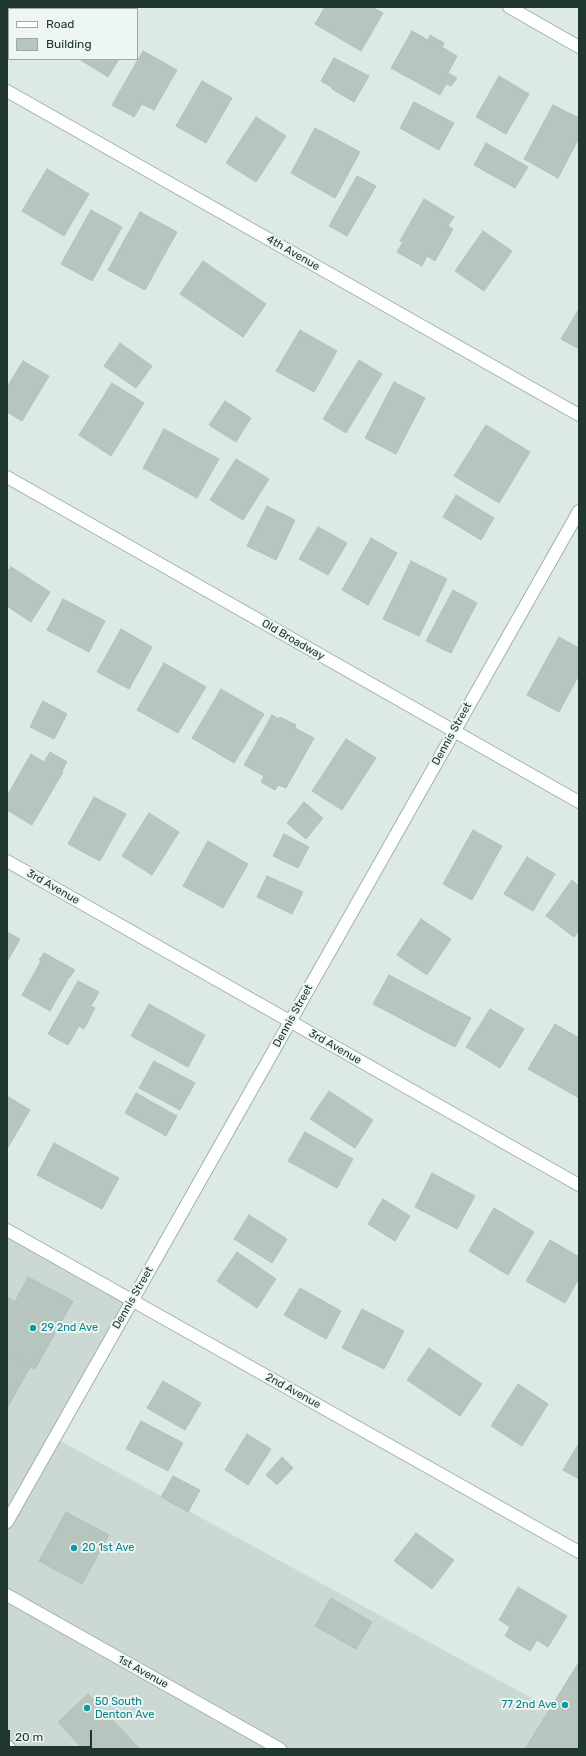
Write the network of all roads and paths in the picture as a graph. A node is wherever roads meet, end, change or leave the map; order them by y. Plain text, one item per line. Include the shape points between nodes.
1 (509, 7) edge
2 (579, 46) edge
3 (7, 92) edge
4 (579, 415) edge
5 (7, 477) edge
6 (579, 511) edge
7 (454, 731) junction
8 (579, 802) edge
9 (7, 861) edge
10 (290, 1022) junction
11 (579, 1185) edge
12 (7, 1230) edge
13 (132, 1301) junction
14 (7, 1522) edge
15 (579, 1552) edge
16 (7, 1595) edge
17 (7, 1746) edge
18 (10, 1749) edge
19 (280, 1749) edge

1 - 2 street
3 - 4 street, 4th Avenue
5 - 7 street, Old Broadway
6 - 7 street, Dennis Street
7 - 8 street, Old Broadway
7 - 10 street, Dennis Street
9 - 10 street, 3rd Avenue
10 - 11 street, 3rd Avenue
10 - 13 street, Dennis Street
12 - 13 street, 2nd Avenue
13 - 14 street, Dennis Street
13 - 15 street, 2nd Avenue
16 - 19 street, 1st Avenue
17 - 18 street

